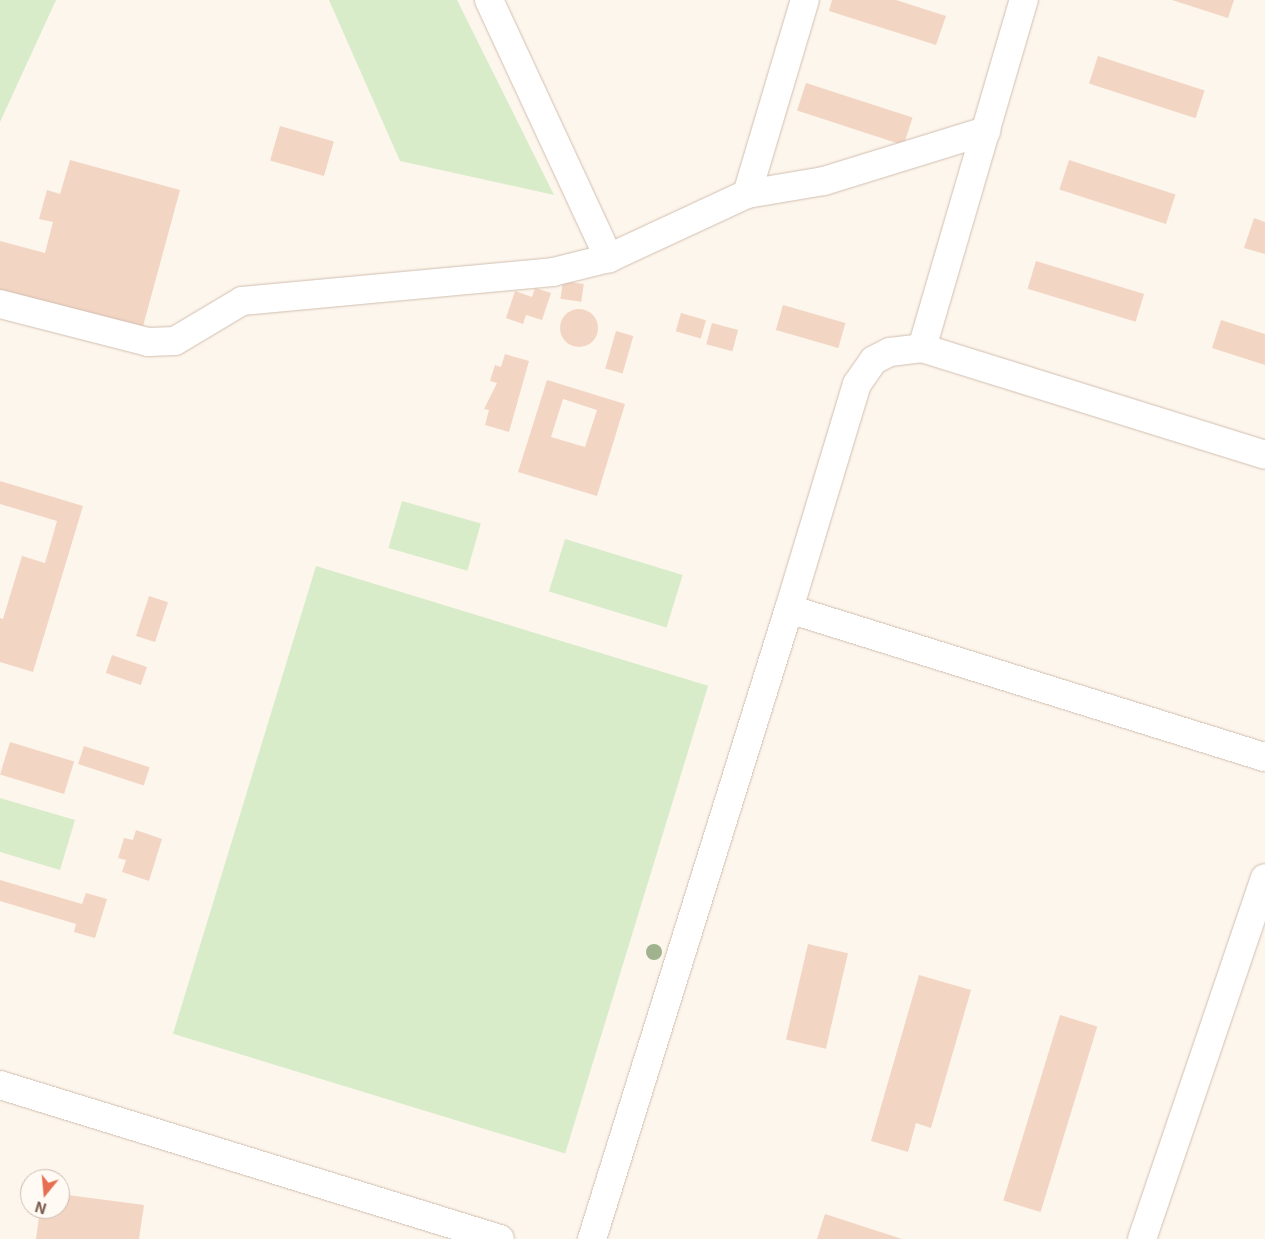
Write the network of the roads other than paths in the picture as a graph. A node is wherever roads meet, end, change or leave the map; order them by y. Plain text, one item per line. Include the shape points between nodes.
1 (489, 0) edge
2 (805, 0) edge
3 (1024, 0) edge
4 (986, 131) junction
5 (746, 194) junction
6 (609, 258) junction
7 (0, 304) edge
8 (922, 348) junction
9 (1265, 455) edge
10 (789, 609) junction
11 (1265, 757) edge
12 (1265, 878) edge
13 (0, 1085) edge
14 (500, 1239) edge
15 (592, 1239) edge
16 (1142, 1239) edge

1 - 6 street
2 - 5 street
3 - 4 street
4 - 5 street via 824,181
4 - 8 street
5 - 6 street
6 - 7 street via 554,272 460,284 242,301 175,341 148,342
8 - 9 street
8 - 10 street via 890,352 874,360 857,384
10 - 11 street
10 - 15 street
12 - 16 street
13 - 14 street

